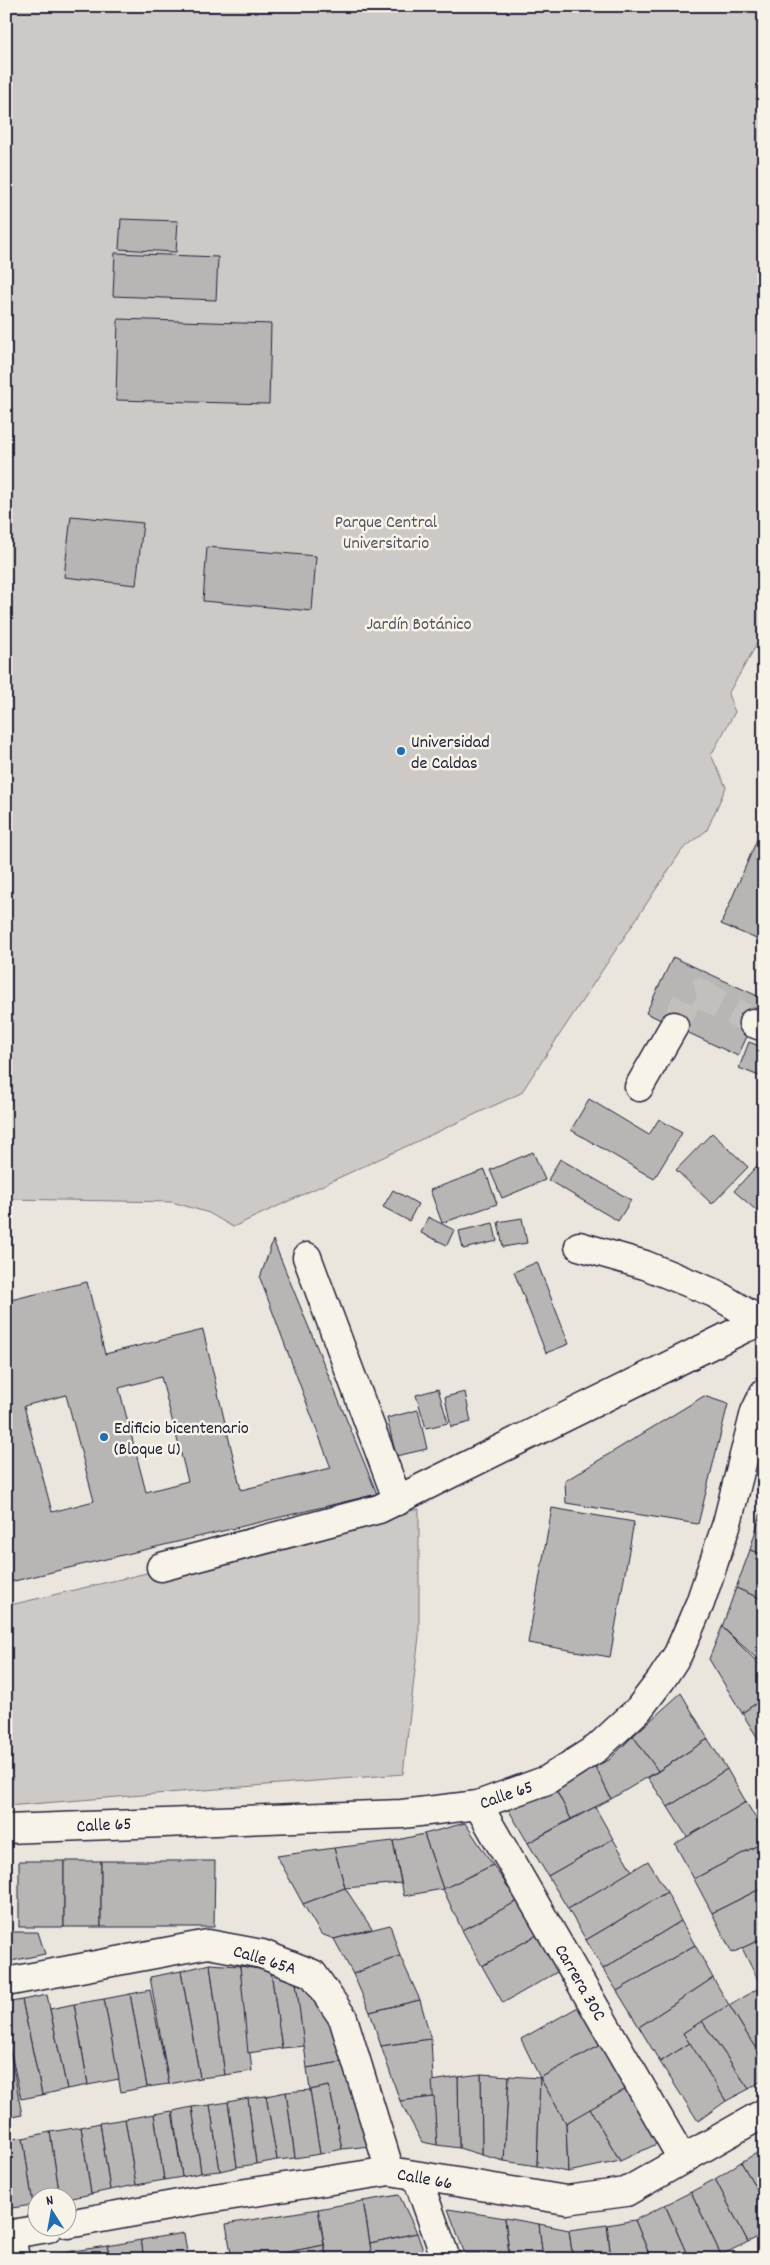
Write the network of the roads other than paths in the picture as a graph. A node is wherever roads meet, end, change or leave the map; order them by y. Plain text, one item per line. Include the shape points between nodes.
1 (674, 1026) tunnel mouth
2 (639, 1087) dead end
3 (579, 1246) dead end
4 (307, 1257) dead end
5 (763, 1321) edge
6 (764, 1393) edge
7 (398, 1501) junction
8 (162, 1567) dead end
9 (478, 1805) junction
10 (6, 1829) edge
11 (6, 1982) edge
12 (764, 2113) edge
13 (683, 2160) junction
14 (390, 2171) junction
15 (417, 2177) junction
16 (78, 2222) edge
17 (28, 2236) edge
18 (11, 2243) edge
19 (446, 2259) edge

1 - 2 street
3 - 5 street via 645,1265 705,1290
4 - 7 street
5 - 7 street
6 - 9 street, Calle 65 via 755,1412 726,1522 700,1603 678,1654 661,1680 638,1710 598,1748 547,1780
7 - 8 street via 348,1518
9 - 10 street, Calle 65 via 402,1814
9 - 13 street, Carrera 30C
11 - 14 street, Calle 65A via 208,1944 262,1954 313,1974 343,2018
12 - 13 street, Calle 66
13 - 15 street, Calle 66 via 626,2192 566,2200
14 - 15 street, Calle 66
14 - 16 street, Calle 66
15 - 19 street
17 - 18 street

